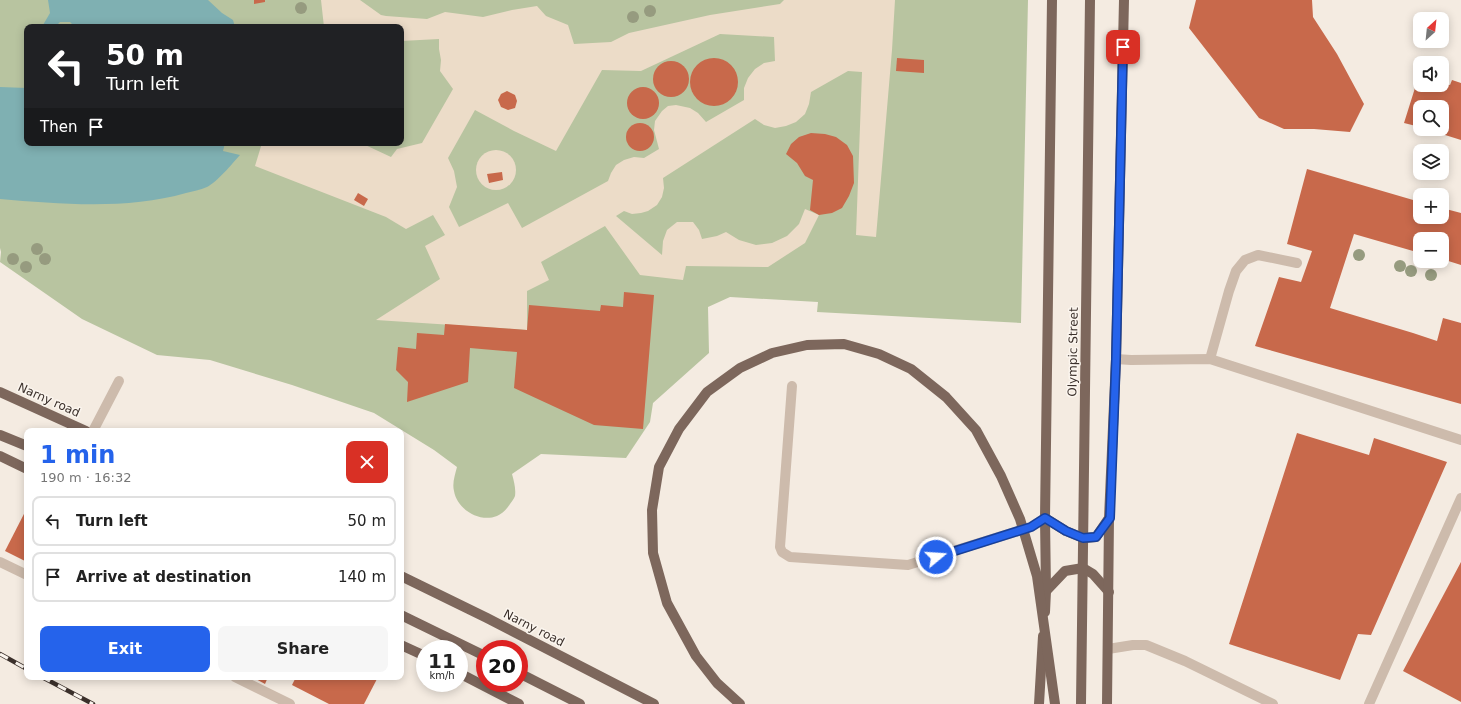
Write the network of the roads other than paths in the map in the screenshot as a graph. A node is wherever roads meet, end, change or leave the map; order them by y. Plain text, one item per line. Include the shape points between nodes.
1 (1052, 0) edge
2 (1090, 0) edge
3 (1124, 0) edge
4 (1297, 263) dead end
5 (1116, 359) junction
6 (1210, 359) junction
7 (119, 381) dead end
8 (792, 386) dead end
9 (0, 392) edge
10 (79, 428) edge
11 (95, 428) edge
12 (0, 435) edge
13 (1461, 440) edge
14 (24, 445) edge
15 (0, 456) edge
16 (24, 468) edge
17 (1461, 498) edge
18 (1045, 518) junction
19 (1110, 518) junction
20 (0, 562) edge
21 (24, 574) edge
22 (404, 577) edge
23 (1046, 591) junction
24 (1110, 592) junction
25 (404, 616) edge
26 (404, 646) edge
27 (1108, 649) junction
28 (416, 652) edge
29 (476, 652) edge
30 (468, 678) edge
31 (528, 678) edge
32 (241, 680) edge
33 (290, 704) edge
34 (519, 704) edge
35 (580, 704) edge
36 (654, 704) edge
37 (740, 704) edge
38 (1039, 704) edge
39 (1055, 704) edge
40 (1081, 704) edge
41 (1107, 704) edge
42 (1273, 704) edge
43 (1369, 704) edge

1 - 18 main road
2 - 40 main road, Olympic Street, bridge
3 - 5 main road
4 - 6 street via 1258,255 1245,260 1236,271
5 - 6 street
5 - 19 main road
6 - 13 street
7 - 11 street
8 - 18 street via 780,547 782,552 790,557 908,565 1031,527
9 - 10 main road, Narny road
12 - 14 main road
15 - 16 main road
17 - 43 street
18 - 19 main road via 1083,538 1096,537
18 - 23 main road
19 - 24 main road
20 - 21 street
22 - 36 main road, Narny road
23 - 24 main road via 1065,571 1083,568 1093,574
23 - 38 main road
24 - 27 main road
25 - 29 main road
26 - 28 main road
27 - 41 main road
27 - 42 street via 1146,645
30 - 34 main road
31 - 35 main road
32 - 33 street
37 - 39 main road, bridge via 717,683 696,656 667,603 654,553 652,510 659,467 679,428 707,392 740,368 772,353 807,345 844,344 879,354 911,369 946,397 976,430 1001,476 1020,519 1037,576

